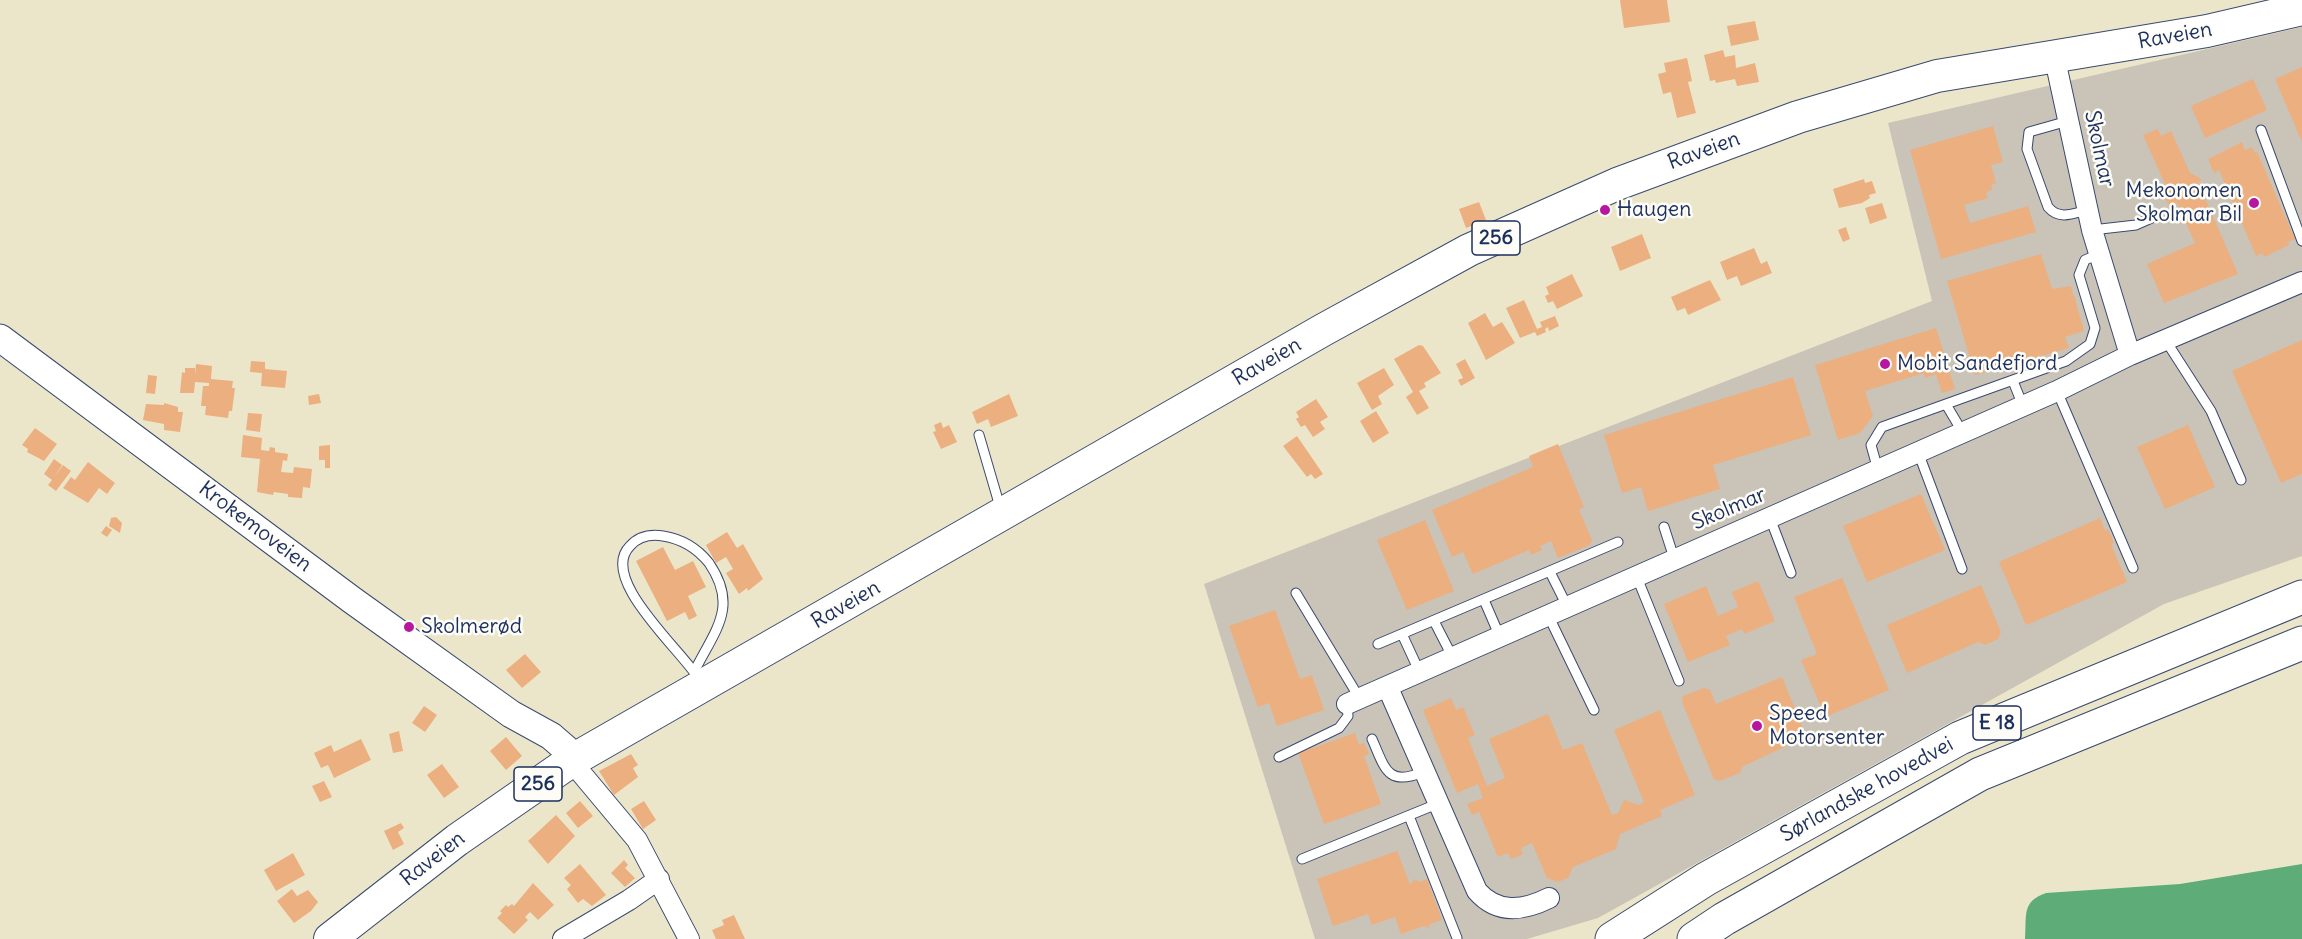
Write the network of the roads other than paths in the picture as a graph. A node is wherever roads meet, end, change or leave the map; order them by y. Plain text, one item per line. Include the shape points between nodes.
1 (2302, 9) edge
2 (2054, 55) junction
3 (2068, 121) junction
4 (2261, 130) dead end
5 (2087, 210) junction
6 (2154, 218) dead end
7 (2092, 230) junction
8 (2302, 241) edge
9 (2099, 254) junction
10 (2302, 282) edge
11 (0, 338) edge
12 (2166, 341) junction
13 (2130, 355) junction
14 (2013, 381) junction
15 (2057, 391) junction
16 (1947, 406) junction
17 (2023, 406) junction
18 (1963, 433) junction
19 (979, 435) dead end
20 (1918, 452) junction
21 (1878, 470) junction
22 (2241, 480) dead end
23 (1006, 514) junction
24 (1770, 518) junction
25 (1664, 527) dead end
26 (1618, 542) dead end
27 (1674, 558) junction
28 (1962, 568) dead end
29 (2133, 568) dead end
30 (1550, 572) junction
31 (1791, 573) dead end
32 (1636, 575) junction
33 (1296, 593) dead end
34 (2302, 597) edge
35 (1484, 600) junction
36 (1567, 606) junction
37 (1548, 615) junction
38 (1434, 621) junction
39 (1402, 634) junction
40 (1500, 637) junction
41 (2302, 643) edge
42 (1378, 644) dead end
43 (1453, 658) junction
44 (1420, 673) junction
45 (699, 679) junction
46 (1679, 681) dead end
47 (1388, 688) junction
48 (1354, 702) junction
49 (1594, 710) dead end
50 (1372, 739) dead end
51 (1279, 757) dead end
52 (571, 761) junction
53 (1423, 772) junction
54 (1437, 804) junction
55 (1409, 816) junction
56 (1302, 859) dead end
57 (659, 879) junction
58 (1549, 898) dead end
59 (1457, 938) edge
60 (330, 939) edge
61 (563, 939) edge
62 (689, 939) edge
63 (1612, 939) edge
64 (1694, 939) edge

1 - 2 main road, Raveien / 256 via 2207,32
2 - 3 street, Skolmar
2 - 23 main road, Raveien / 256 via 1937,76 1798,117 1617,184 1469,250
3 - 5 street, Skolmar
3 - 5 lane via 2029,132 2027,149 2054,214
4 - 8 lane
5 - 7 street, Skolmar
6 - 7 lane via 2136,225
7 - 9 street, Skolmar
9 - 13 street, Skolmar
9 - 14 lane via 2085,260 2079,275 2095,328 2090,344 2066,361
10 - 12 street, Skolmar
11 - 52 main road, Krokemoveien via 511,714 554,759
12 - 13 street, Skolmar
12 - 22 lane via 2211,411
13 - 15 street, Skolmar
14 - 16 lane
14 - 17 lane
15 - 17 street, Skolmar
15 - 29 lane
16 - 18 lane
16 - 21 lane via 1882,427 1871,445
17 - 18 street, Skolmar
18 - 20 street, Skolmar
19 - 23 lane via 998,500
20 - 21 street, Skolmar
20 - 28 lane
21 - 24 street, Skolmar
23 - 45 main road, Raveien / 256
24 - 27 street, Skolmar
24 - 31 lane
25 - 27 lane
26 - 30 lane
27 - 32 street, Skolmar
30 - 35 lane
30 - 36 lane
32 - 36 street, Skolmar
32 - 46 lane
33 - 48 lane
34 - 63 highway, Sørlandske hovedvei / E 18 via 1960,738 1706,879
35 - 38 lane
35 - 40 lane
36 - 37 street, Skolmar
37 - 40 street, Skolmar
37 - 49 lane
38 - 39 lane
38 - 43 lane
39 - 42 lane
39 - 44 lane
40 - 43 street, Skolmar
41 - 64 highway, Sørlandske hovedvei / E 18 via 1980,774
43 - 44 street, Skolmar
44 - 47 street, Skolmar
45 - 45 lane via 720,623 724,593 710,565 690,545 657,535 639,538 627,548 622,562 631,591
45 - 52 main road, Raveien / 256
47 - 48 street, Skolmar
47 - 53 street
48 - 51 lane via 1339,728
50 - 53 lane via 1393,777 1408,778
52 - 57 street via 637,840
52 - 60 main road, Raveien / 256 via 458,840
53 - 54 street
54 - 55 lane
54 - 58 street via 1482,897 1494,905 1516,909
55 - 56 lane
55 - 59 lane
57 - 61 street
57 - 62 street

